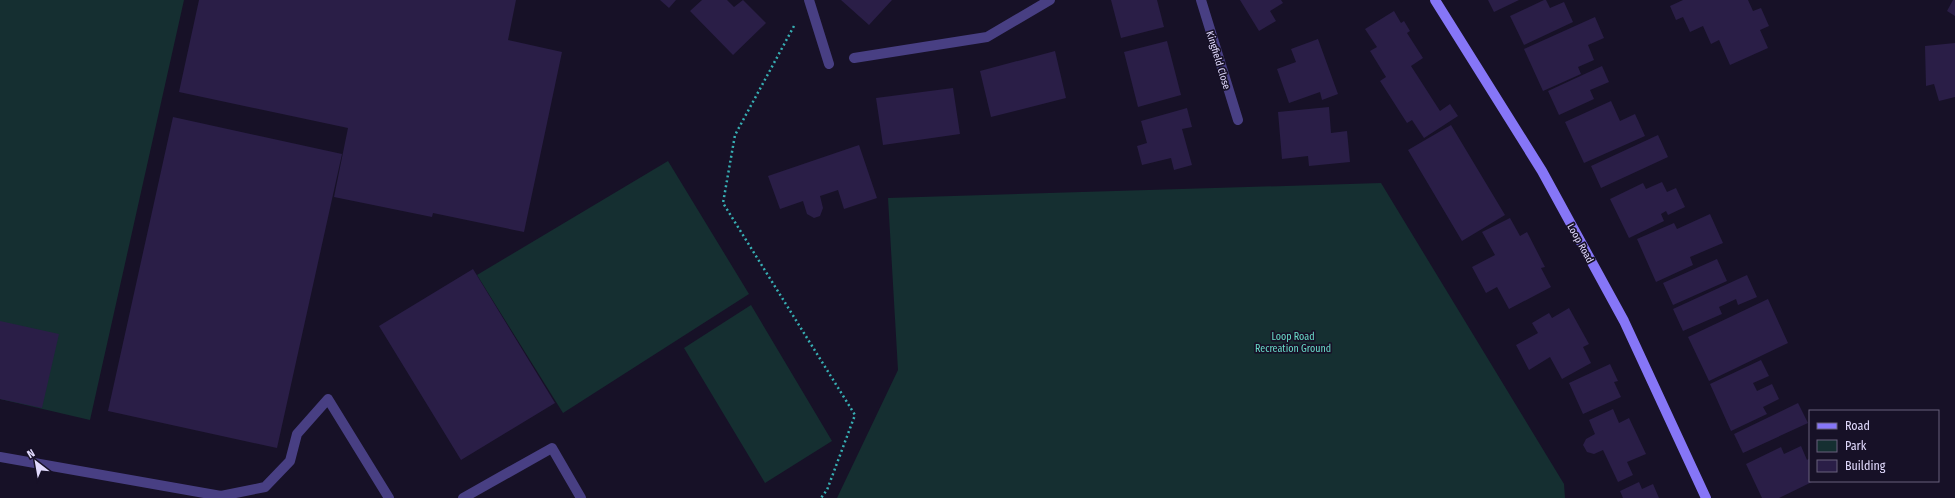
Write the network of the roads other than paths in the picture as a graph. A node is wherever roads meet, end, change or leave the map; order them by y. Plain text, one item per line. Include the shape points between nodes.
1 (809, 0) edge
2 (1050, 0) edge
3 (1201, 0) edge
4 (1435, 0) edge
5 (854, 58) dead end
6 (830, 64) dead end
7 (1238, 120) dead end
8 (0, 457) edge
9 (222, 497) edge
10 (389, 498) edge
11 (463, 498) edge
12 (581, 498) edge
13 (1706, 498) edge

1 - 6 street
2 - 5 street via 987,37
3 - 7 street, Kingfield Close
4 - 13 main road, Loop Road via 1542,172 1624,321
8 - 9 street
9 - 10 street via 265,487 290,461 297,434 328,399
11 - 12 street via 552,448

